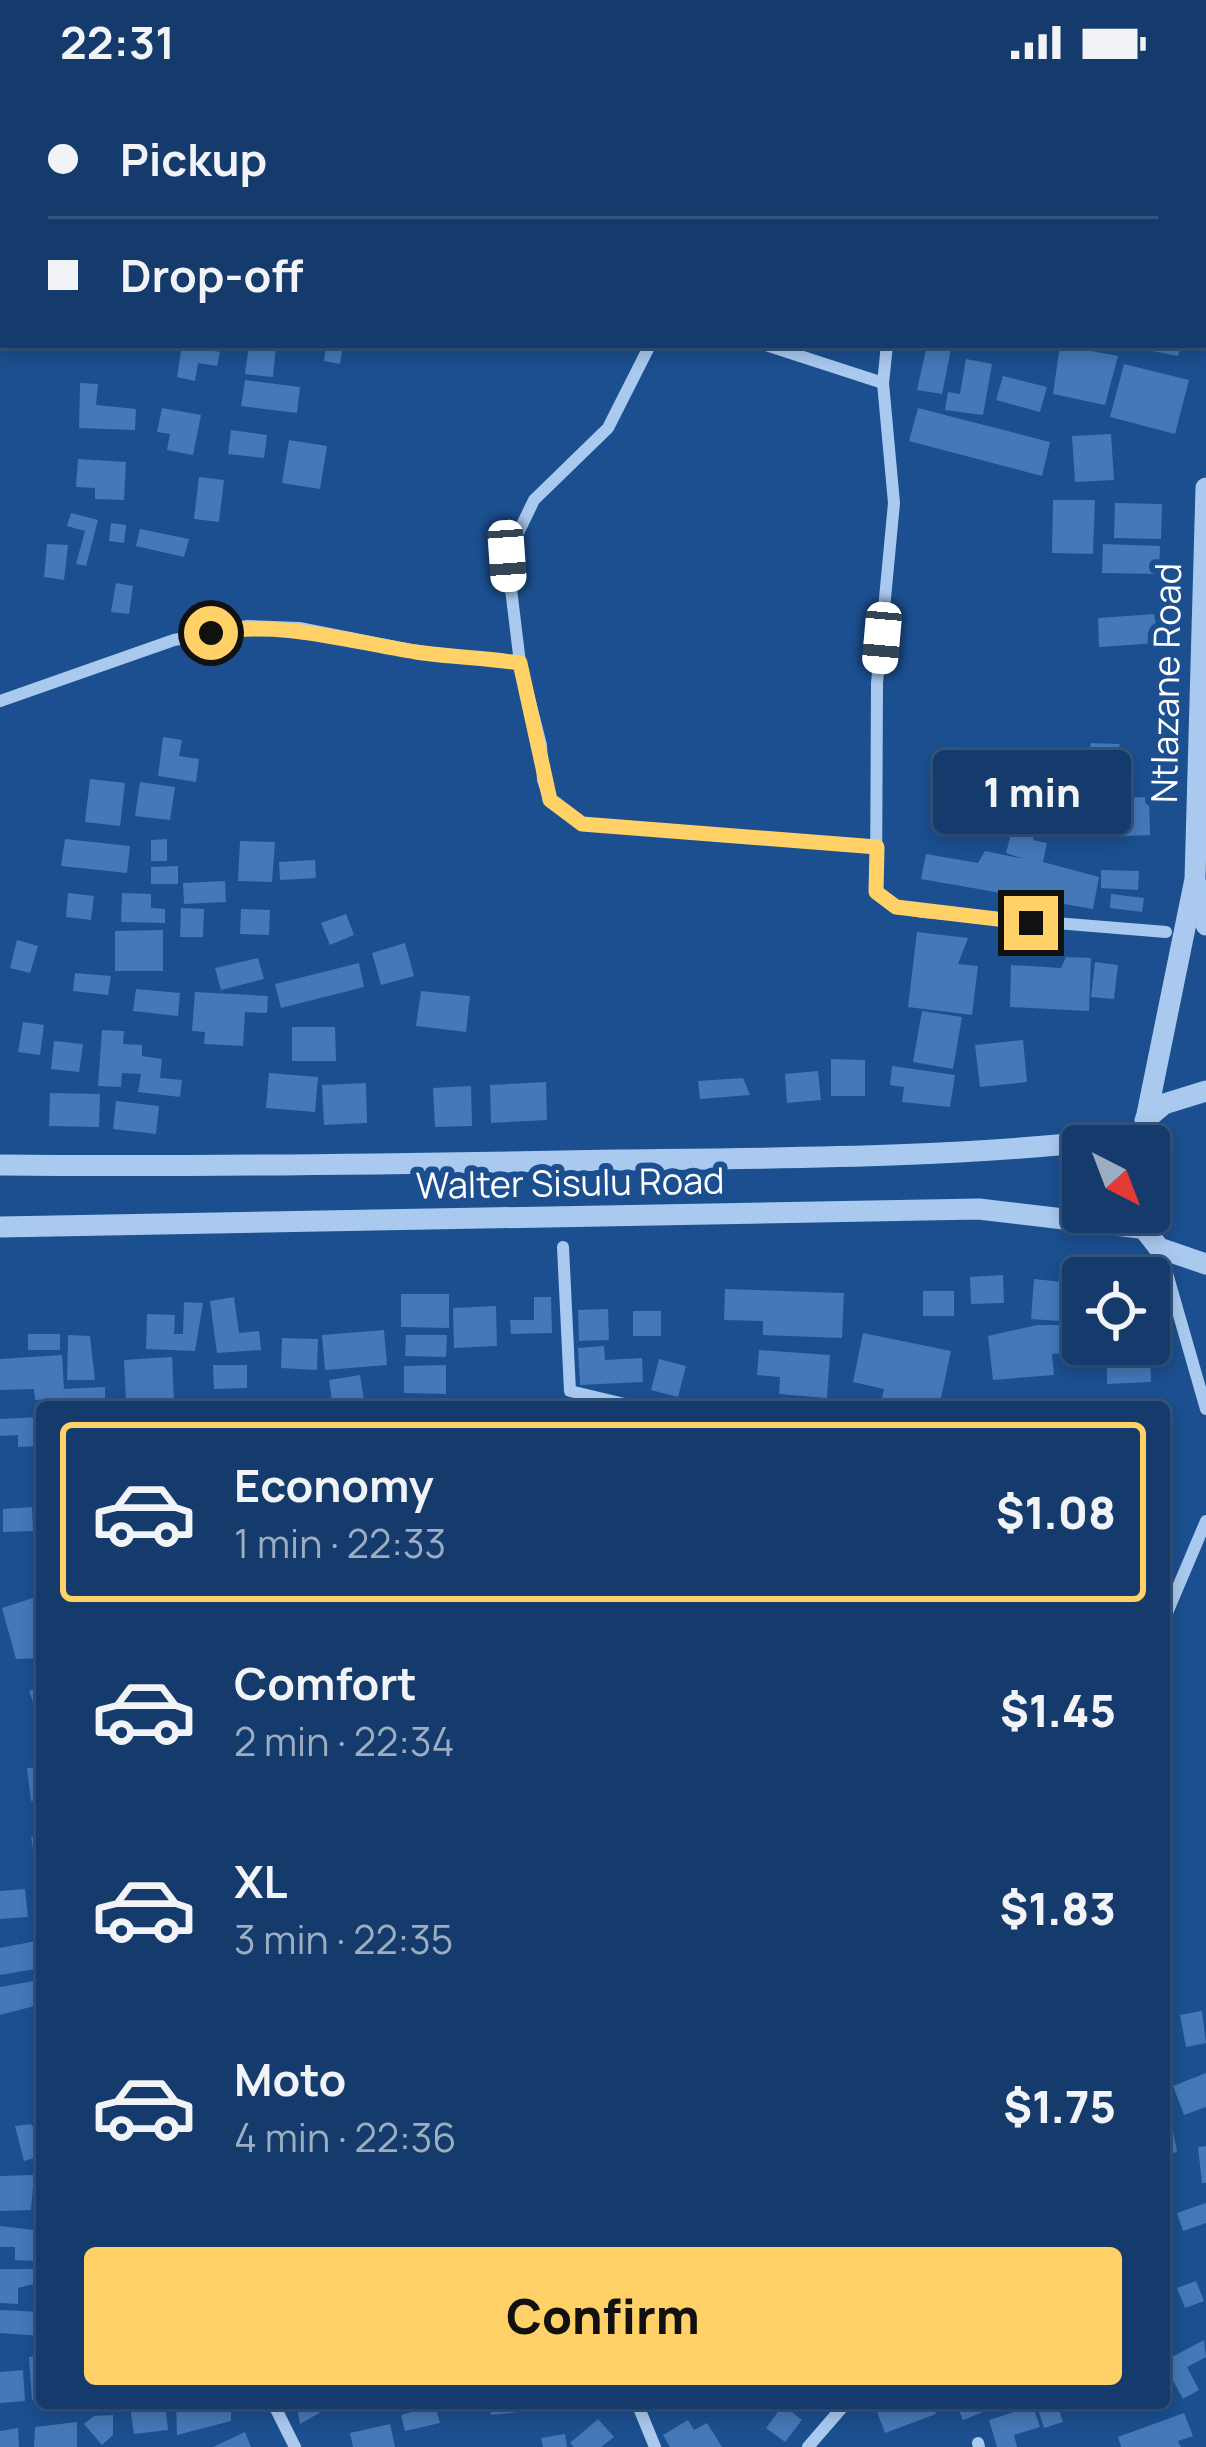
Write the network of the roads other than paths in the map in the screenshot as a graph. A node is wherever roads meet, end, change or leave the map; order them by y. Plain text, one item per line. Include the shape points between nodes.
1 (648, 348) edge
2 (775, 348) edge
3 (887, 348) edge
4 (883, 383) junction
5 (1206, 491) edge
6 (520, 663) junction
7 (0, 701) edge
8 (877, 847) junction
9 (1195, 879) junction
10 (1206, 925) edge
11 (1166, 932) dead end
12 (1206, 1090) edge
13 (1138, 1125) edge
14 (1144, 1125) edge
15 (1062, 1145) edge
16 (0, 1165) edge
17 (1062, 1215) edge
18 (0, 1227) edge
19 (1147, 1233) edge
20 (563, 1247) dead end
21 (1160, 1248) junction
22 (1206, 1264) edge
23 (570, 1391) junction
24 (569, 1401) edge
25 (612, 1401) edge
26 (1206, 1409) edge
27 (1206, 1521) edge
28 (1170, 1606) edge
29 (276, 2409) edge
30 (640, 2409) edge
31 (841, 2409) edge
32 (295, 2447) edge
33 (656, 2447) edge
34 (808, 2447) edge

1 - 6 street via 608,428 520,520 507,556
2 - 4 street
3 - 4 street
4 - 8 street via 894,503 878,682
5 - 9 street, Ntlazane Road
6 - 7 street via 247,626 174,640
6 - 8 street via 550,800 582,824
8 - 11 street via 876,892 896,907
9 - 10 street, Ntlazane Road
9 - 13 street, Ntlazane Road
12 - 14 street, Walter Sisulu Road via 1164,1104
15 - 16 street, Walter Sisulu Road via 871,1156
17 - 18 street, Walter Sisulu Road via 979,1209
19 - 21 street
20 - 23 street
21 - 22 street
21 - 26 street
23 - 24 street
23 - 25 street
27 - 28 street
29 - 32 street
30 - 33 street
31 - 34 street

